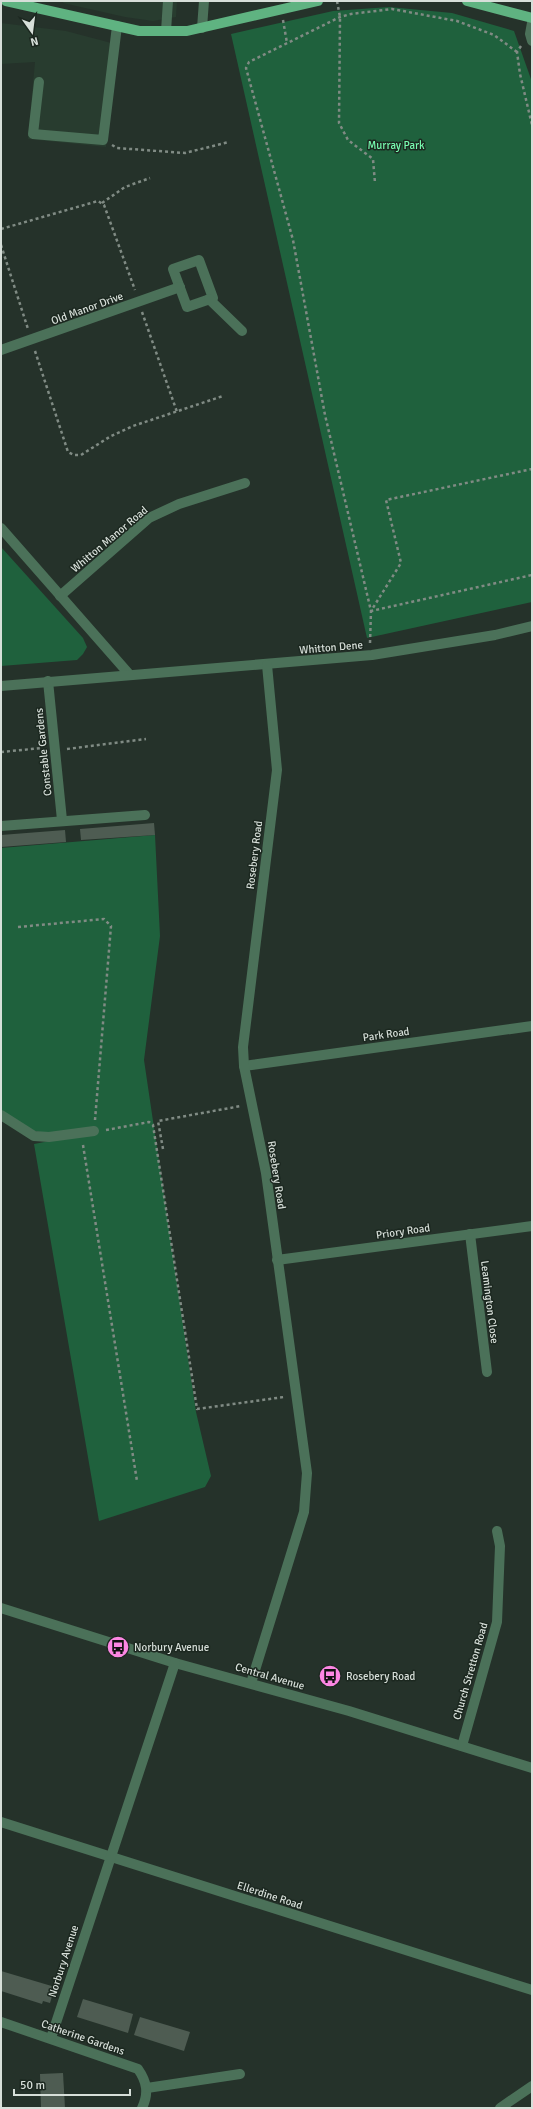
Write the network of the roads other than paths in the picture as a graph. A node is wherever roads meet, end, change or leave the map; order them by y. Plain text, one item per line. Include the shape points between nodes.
1 (6, 1) edge
2 (168, 1) edge
3 (204, 1) edge
4 (318, 1) edge
5 (467, 1) edge
6 (532, 18) edge
7 (532, 23) edge
8 (117, 26) junction
9 (202, 28) junction
10 (166, 31) junction
11 (531, 38) edge
12 (39, 82) dead end
13 (180, 287) junction
14 (209, 299) junction
15 (242, 331) dead end
16 (1, 350) edge
17 (245, 483) dead end
18 (1, 528) edge
19 (60, 596) junction
20 (532, 626) edge
21 (267, 665) junction
22 (129, 674) junction
23 (48, 681) junction
24 (1, 686) edge
25 (145, 815) dead end
26 (62, 820) junction
27 (1, 826) edge
28 (532, 1026) edge
29 (244, 1066) junction
30 (1, 1115) edge
31 (94, 1129) road end
32 (532, 1226) edge
33 (470, 1234) junction
34 (277, 1260) junction
35 (487, 1372) dead end
36 (497, 1531) dead end
37 (1, 1608) edge
38 (175, 1663) junction
39 (251, 1683) junction
40 (462, 1746) junction
41 (532, 1768) edge
42 (1, 1822) edge
43 (109, 1857) junction
44 (532, 1990) edge
45 (1, 2022) edge
46 (51, 2038) junction
47 (240, 2074) dead end
48 (532, 2086) edge
49 (147, 2088) junction
50 (142, 2108) edge
51 (500, 2108) edge

1 - 8 main road
2 - 10 street
3 - 9 street
4 - 9 main road
5 - 6 main road
7 - 11 street
8 - 10 main road via 139,31
8 - 12 street via 103,140 33,134
9 - 10 main road
13 - 14 street via 187,307
13 - 14 street via 173,269 199,260 213,298
13 - 16 street, Old Manor Drive
14 - 15 street
17 - 19 street, Whitton Manor Road via 179,504 149,518
18 - 19 street
19 - 22 street
20 - 21 street, Whitton Dene via 495,635 372,655
21 - 22 street, Whitton Dene
21 - 29 street, Rosebery Road via 277,770 243,1047
22 - 23 street, Whitton Dene
23 - 24 street, Whitton Dene
23 - 26 street, Constable Gardens
25 - 26 street
26 - 27 street
28 - 29 street, Park Road
29 - 34 street, Rosebery Road via 266,1173
30 - 31 street via 34,1136 49,1137
32 - 33 street, Priory Road
33 - 34 street, Priory Road
33 - 35 street, Leamington Close
34 - 39 street, Rosebery Road via 307,1473 304,1512
36 - 40 street, Church Stretton Road via 500,1546 497,1622
37 - 38 street, Central Avenue
38 - 39 street, Central Avenue
38 - 43 street, Norbury Avenue
39 - 40 street, Central Avenue
40 - 41 street, Central Avenue
42 - 43 street, Ellerdine Road
43 - 44 street, Ellerdine Road
43 - 46 street, Norbury Avenue
45 - 46 street, Catherine Gardens
46 - 49 street, Catherine Gardens via 138,2069
47 - 49 street
48 - 51 street
49 - 50 street

